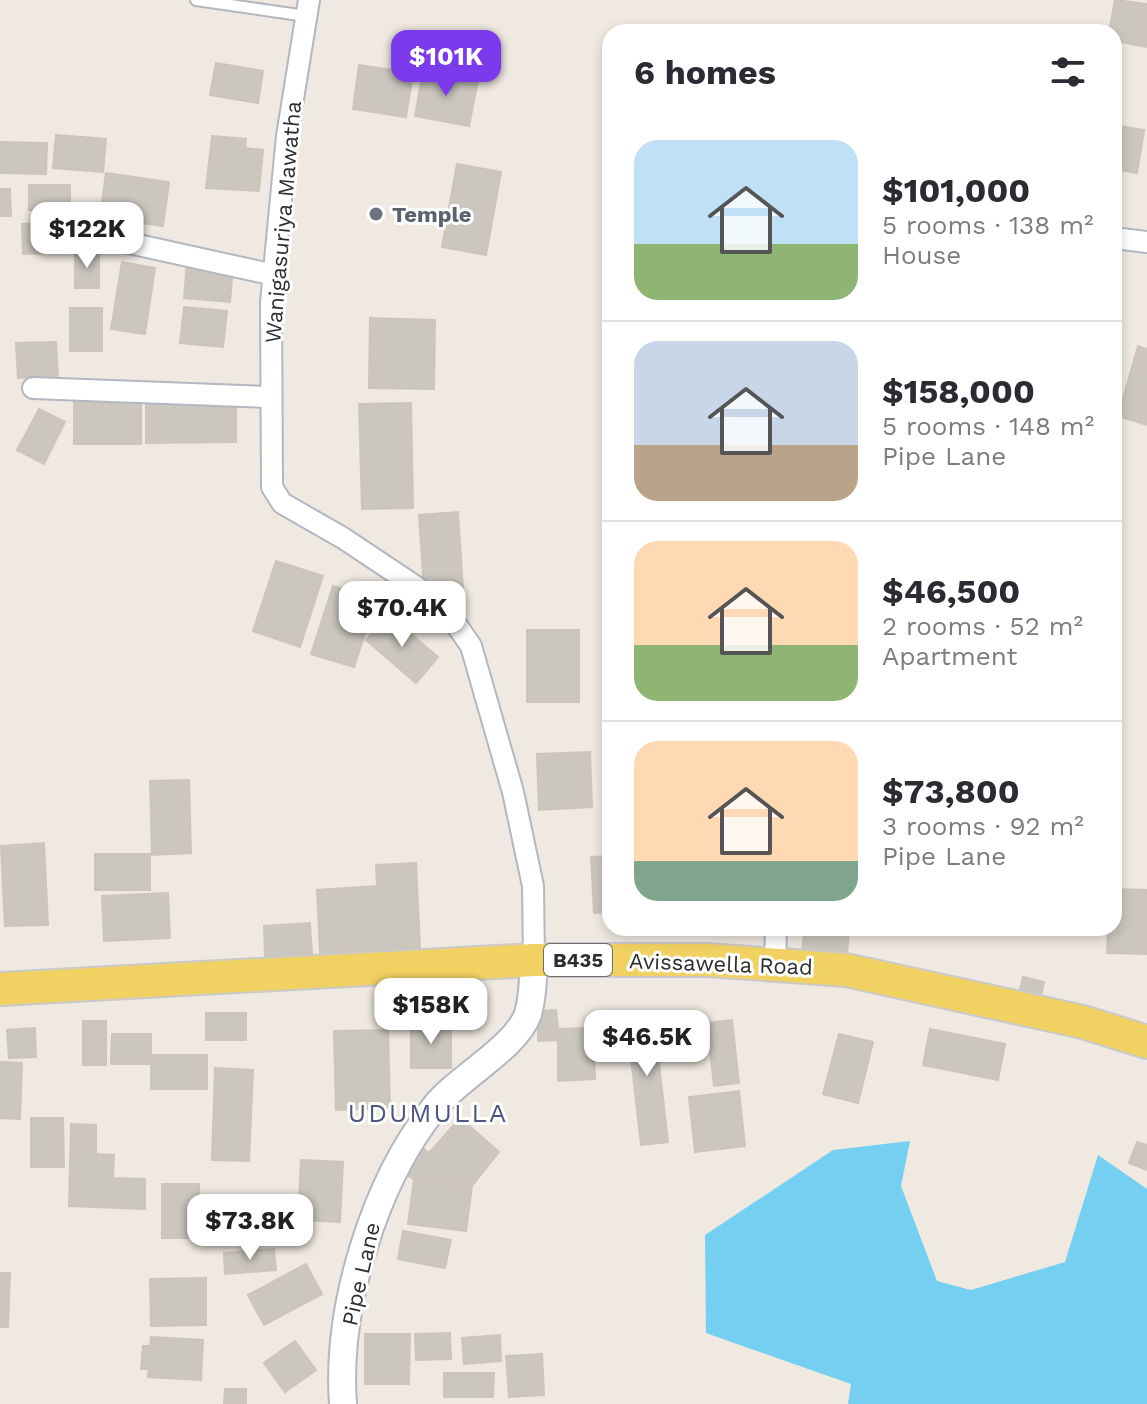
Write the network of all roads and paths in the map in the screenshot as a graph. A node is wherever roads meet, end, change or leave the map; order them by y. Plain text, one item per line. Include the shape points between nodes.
1 (196, 0) edge
2 (307, 8) edge
3 (102, 237) dead end
4 (1122, 239) edge
5 (1147, 242) edge
6 (274, 275) junction
7 (33, 388) dead end
8 (270, 397) junction
9 (776, 936) edge
10 (534, 960) junction
11 (775, 964) junction
12 (0, 989) edge
13 (1147, 1042) edge
14 (343, 1404) edge

1 - 2 lane
2 - 6 street, Wanigasuriya Mawatha via 287,136
3 - 6 street
4 - 5 street
6 - 8 street, Wanigasuriya Mawatha
7 - 8 street
8 - 10 street, Wanigasuriya Mawatha via 275,495 430,596 471,646 503,750 533,886
9 - 11 street
10 - 11 main road, Avissawella Road / B435
10 - 12 main road, Avissawella Road / B435
10 - 14 street, Pipe Lane via 527,1017 508,1041 435,1106 405,1148 367,1229 351,1305
11 - 13 main road, Avissawella Road / B435 via 846,970 1083,1022

